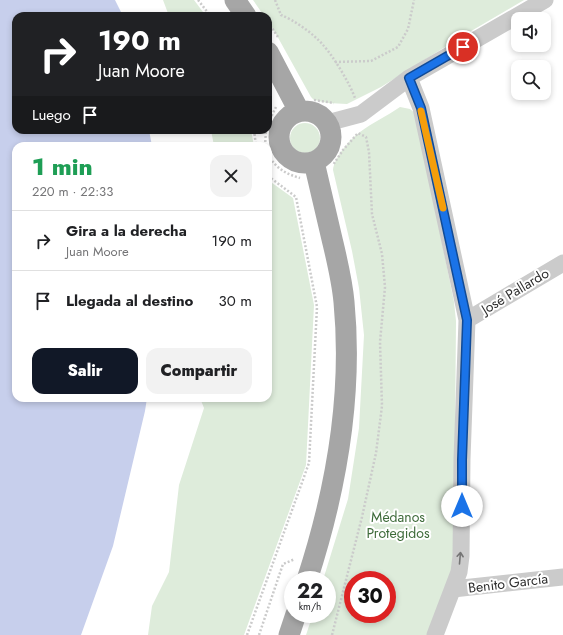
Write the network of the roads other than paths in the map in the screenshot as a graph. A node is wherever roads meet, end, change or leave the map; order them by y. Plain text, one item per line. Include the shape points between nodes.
1 (236, 0) edge
2 (545, 0) edge
3 (244, 12) edge
4 (274, 46) edge
5 (409, 78) junction
6 (305, 104) junction
7 (327, 123) junction
8 (314, 162) junction
9 (563, 263) edge
10 (467, 320) junction
11 (310, 571) edge
12 (563, 577) edge
13 (453, 589) junction
14 (293, 623) edge
15 (289, 635) edge
16 (435, 635) edge

1 - 3 main road
2 - 5 street
4 - 6 main road
5 - 7 street via 361,114
5 - 10 street via 421,108
6 - 7 main road via 307,111 322,117
6 - 8 main road via 284,120 278,136 279,145 283,153 297,163
7 - 8 main road via 330,146 320,159
8 - 11 main road via 339,266 347,350 343,423 331,494
9 - 10 street, José Pallardo
13 -> 10 street via 459,572 461,543
12 - 13 street, Benito García
13 - 16 street
14 - 15 main road

